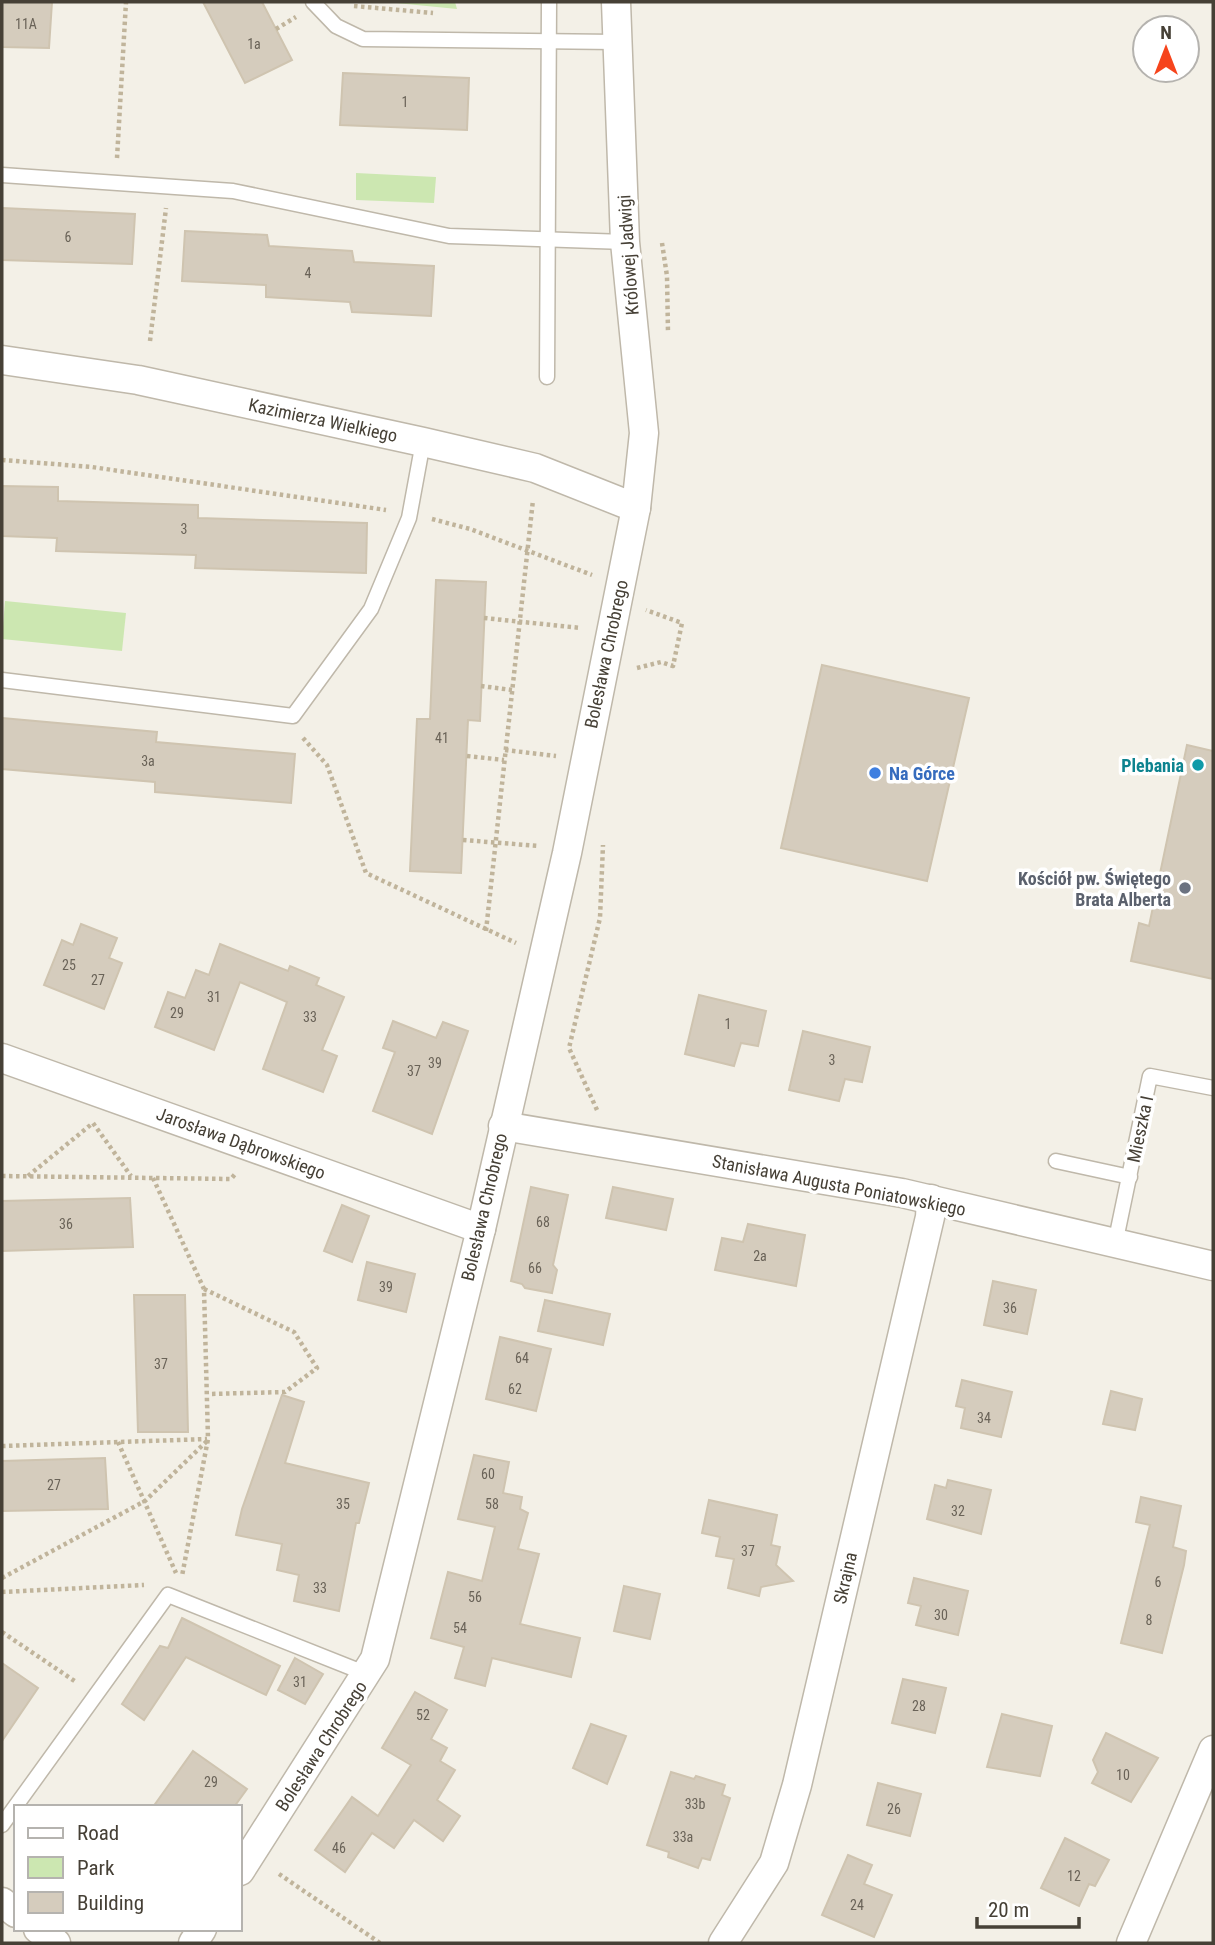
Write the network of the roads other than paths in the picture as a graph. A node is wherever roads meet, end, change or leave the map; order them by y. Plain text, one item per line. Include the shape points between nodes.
1 (313, 2) edge
2 (549, 2) edge
3 (616, 2) edge
4 (549, 41) junction
5 (616, 42) junction
6 (2, 175) edge
7 (547, 239) junction
8 (625, 242) junction
9 (2, 360) edge
10 (547, 377) dead end
11 (423, 442) junction
12 (636, 508) junction
13 (2, 680) edge
14 (2, 1058) edge
15 (1213, 1088) edge
16 (503, 1126) junction
17 (1056, 1161) dead end
18 (1130, 1177) junction
19 (931, 1199) junction
20 (481, 1229) junction
21 (1115, 1244) junction
22 (1213, 1266) edge
23 (367, 1674) junction
24 (1213, 1750) edge
25 (16, 1805) edge
26 (14, 1808) edge
27 (2, 1825) edge
28 (242, 1868) edge
29 (41, 1931) edge
30 (56, 1943) edge
31 (723, 1943) edge
32 (1131, 1943) edge

1 - 4 lane via 336,26 363,39
2 - 4 lane
3 - 5 street, Królowej Jadwigi
4 - 5 lane
4 - 7 lane
5 - 8 street, Królowej Jadwigi
6 - 7 lane via 233,191 449,236
7 - 8 lane
7 - 10 lane
8 - 12 street, Królowej Jadwigi via 644,433
9 - 11 street, Kazimierza Wielkiego via 138,380
11 - 12 street, Kazimierza Wielkiego via 535,468
11 - 13 lane via 410,513 371,609 293,716
12 - 16 street, Bolesława Chrobrego via 567,853
14 - 20 street, Jarosława Dąbrowskiego
15 - 18 lane, Mieszka I via 1150,1076
16 - 19 street, Stanisława Augusta Poniatowskiego
16 - 20 street, Bolesława Chrobrego
17 - 18 lane
18 - 21 lane, Mieszka I
19 - 21 street, Stanisława Augusta Poniatowskiego
19 - 31 street, Skrajna via 797,1785 775,1863
20 - 23 street, Bolesława Chrobrego via 375,1659
21 - 22 street, Stanisława Augusta Poniatowskiego
23 - 25 lane via 168,1595
23 - 28 street, Bolesława Chrobrego
24 - 32 street
26 - 27 lane
29 - 30 street

